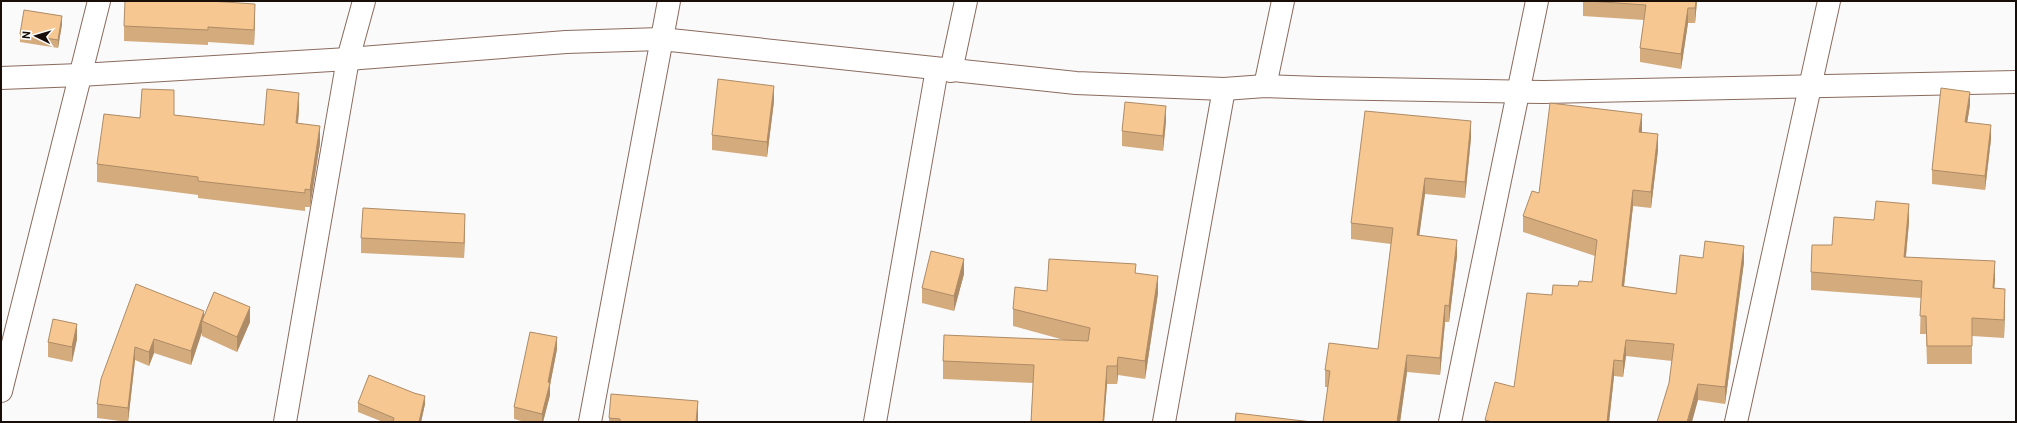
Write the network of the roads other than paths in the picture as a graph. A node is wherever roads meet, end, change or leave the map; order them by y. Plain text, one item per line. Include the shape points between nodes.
1 (99, 1) edge
2 (364, 1) edge
3 (669, 1) edge
4 (966, 1) edge
5 (1283, 1) edge
6 (1537, 1) edge
7 (1829, 1) edge
8 (661, 39) junction
9 (348, 58) junction
10 (944, 70) junction
11 (80, 75) junction
12 (1, 78) edge
13 (2016, 82) edge
14 (1809, 85) junction
15 (1265, 86) junction
16 (1224, 89) junction
17 (1518, 92) junction
18 (1, 391) edge
19 (285, 422) edge
20 (590, 422) edge
21 (875, 422) edge
22 (1164, 422) edge
23 (1450, 422) edge
24 (1736, 422) edge

1 - 11 street
2 - 9 street
3 - 8 street
4 - 10 street
5 - 15 street
6 - 17 street
7 - 14 street
8 - 9 street via 566,42
8 - 10 street
8 - 20 street
9 - 11 street
9 - 19 street
10 - 16 street via 1076,83
10 - 21 street
11 - 12 street
11 - 18 street
13 - 14 street
14 - 17 street
14 - 24 street
15 - 16 street
15 - 17 street
16 - 22 street
17 - 23 street

